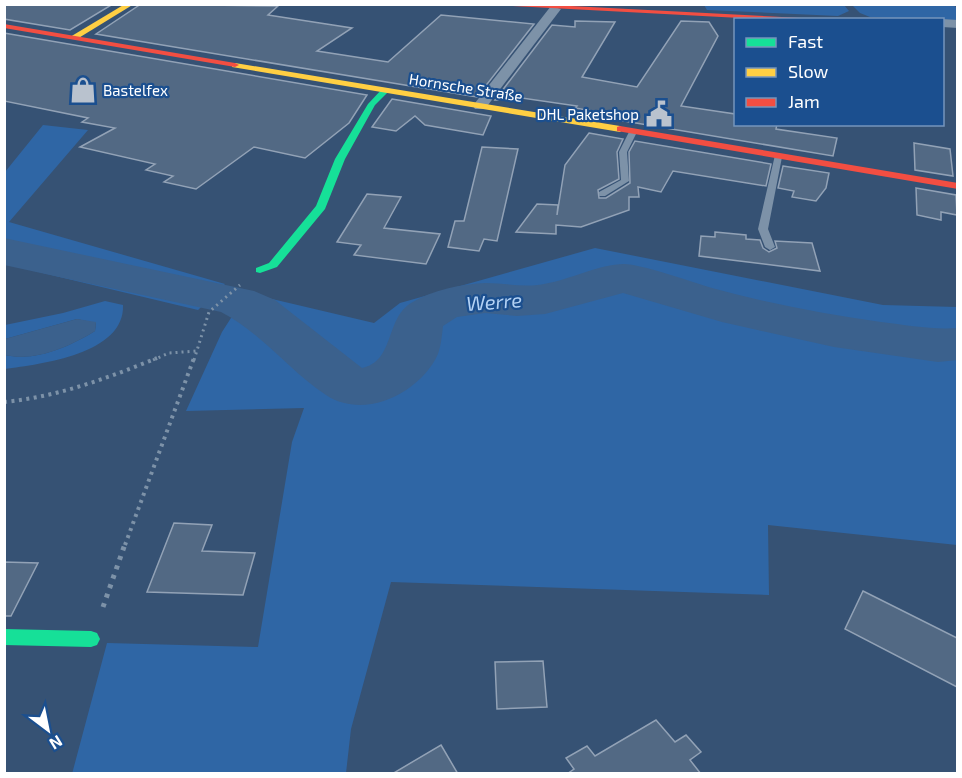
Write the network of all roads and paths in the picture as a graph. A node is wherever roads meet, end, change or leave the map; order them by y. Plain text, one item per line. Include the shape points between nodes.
1 (131, 4) edge
2 (476, 4) edge
3 (511, 6) edge
4 (555, 9) junction
5 (784, 18) edge
6 (4, 26) edge
7 (74, 37) junction
8 (386, 90) junction
9 (480, 106) junction
10 (633, 132) junction
11 (778, 157) junction
12 (957, 186) edge
13 (602, 194) dead end
14 (770, 247) dead end
15 (260, 270) dead end
16 (231, 294) dead end
17 (197, 351) junction
18 (4, 402) edge
19 (4, 637) edge
20 (92, 639) joint

1 - 7 main road
2 - 3 main road
3 - 4 main road
4 - 5 main road
4 - 9 street
6 - 7 main road, Hornsche Straße
7 - 8 main road, Hornsche Straße via 301,72
8 - 9 main road, Hornsche Straße
8 - 15 main road via 372,104 340,159 321,207 273,265
9 - 10 main road, Hornsche Straße
10 - 11 main road, Hornsche Straße
10 - 13 lane via 623,152 625,181
11 - 12 main road, Hornsche Straße
11 - 14 lane via 763,229
16 - 17 path via 209,312
17 - 18 path via 169,353 109,378
17 - 20 path
19 - 20 main road

